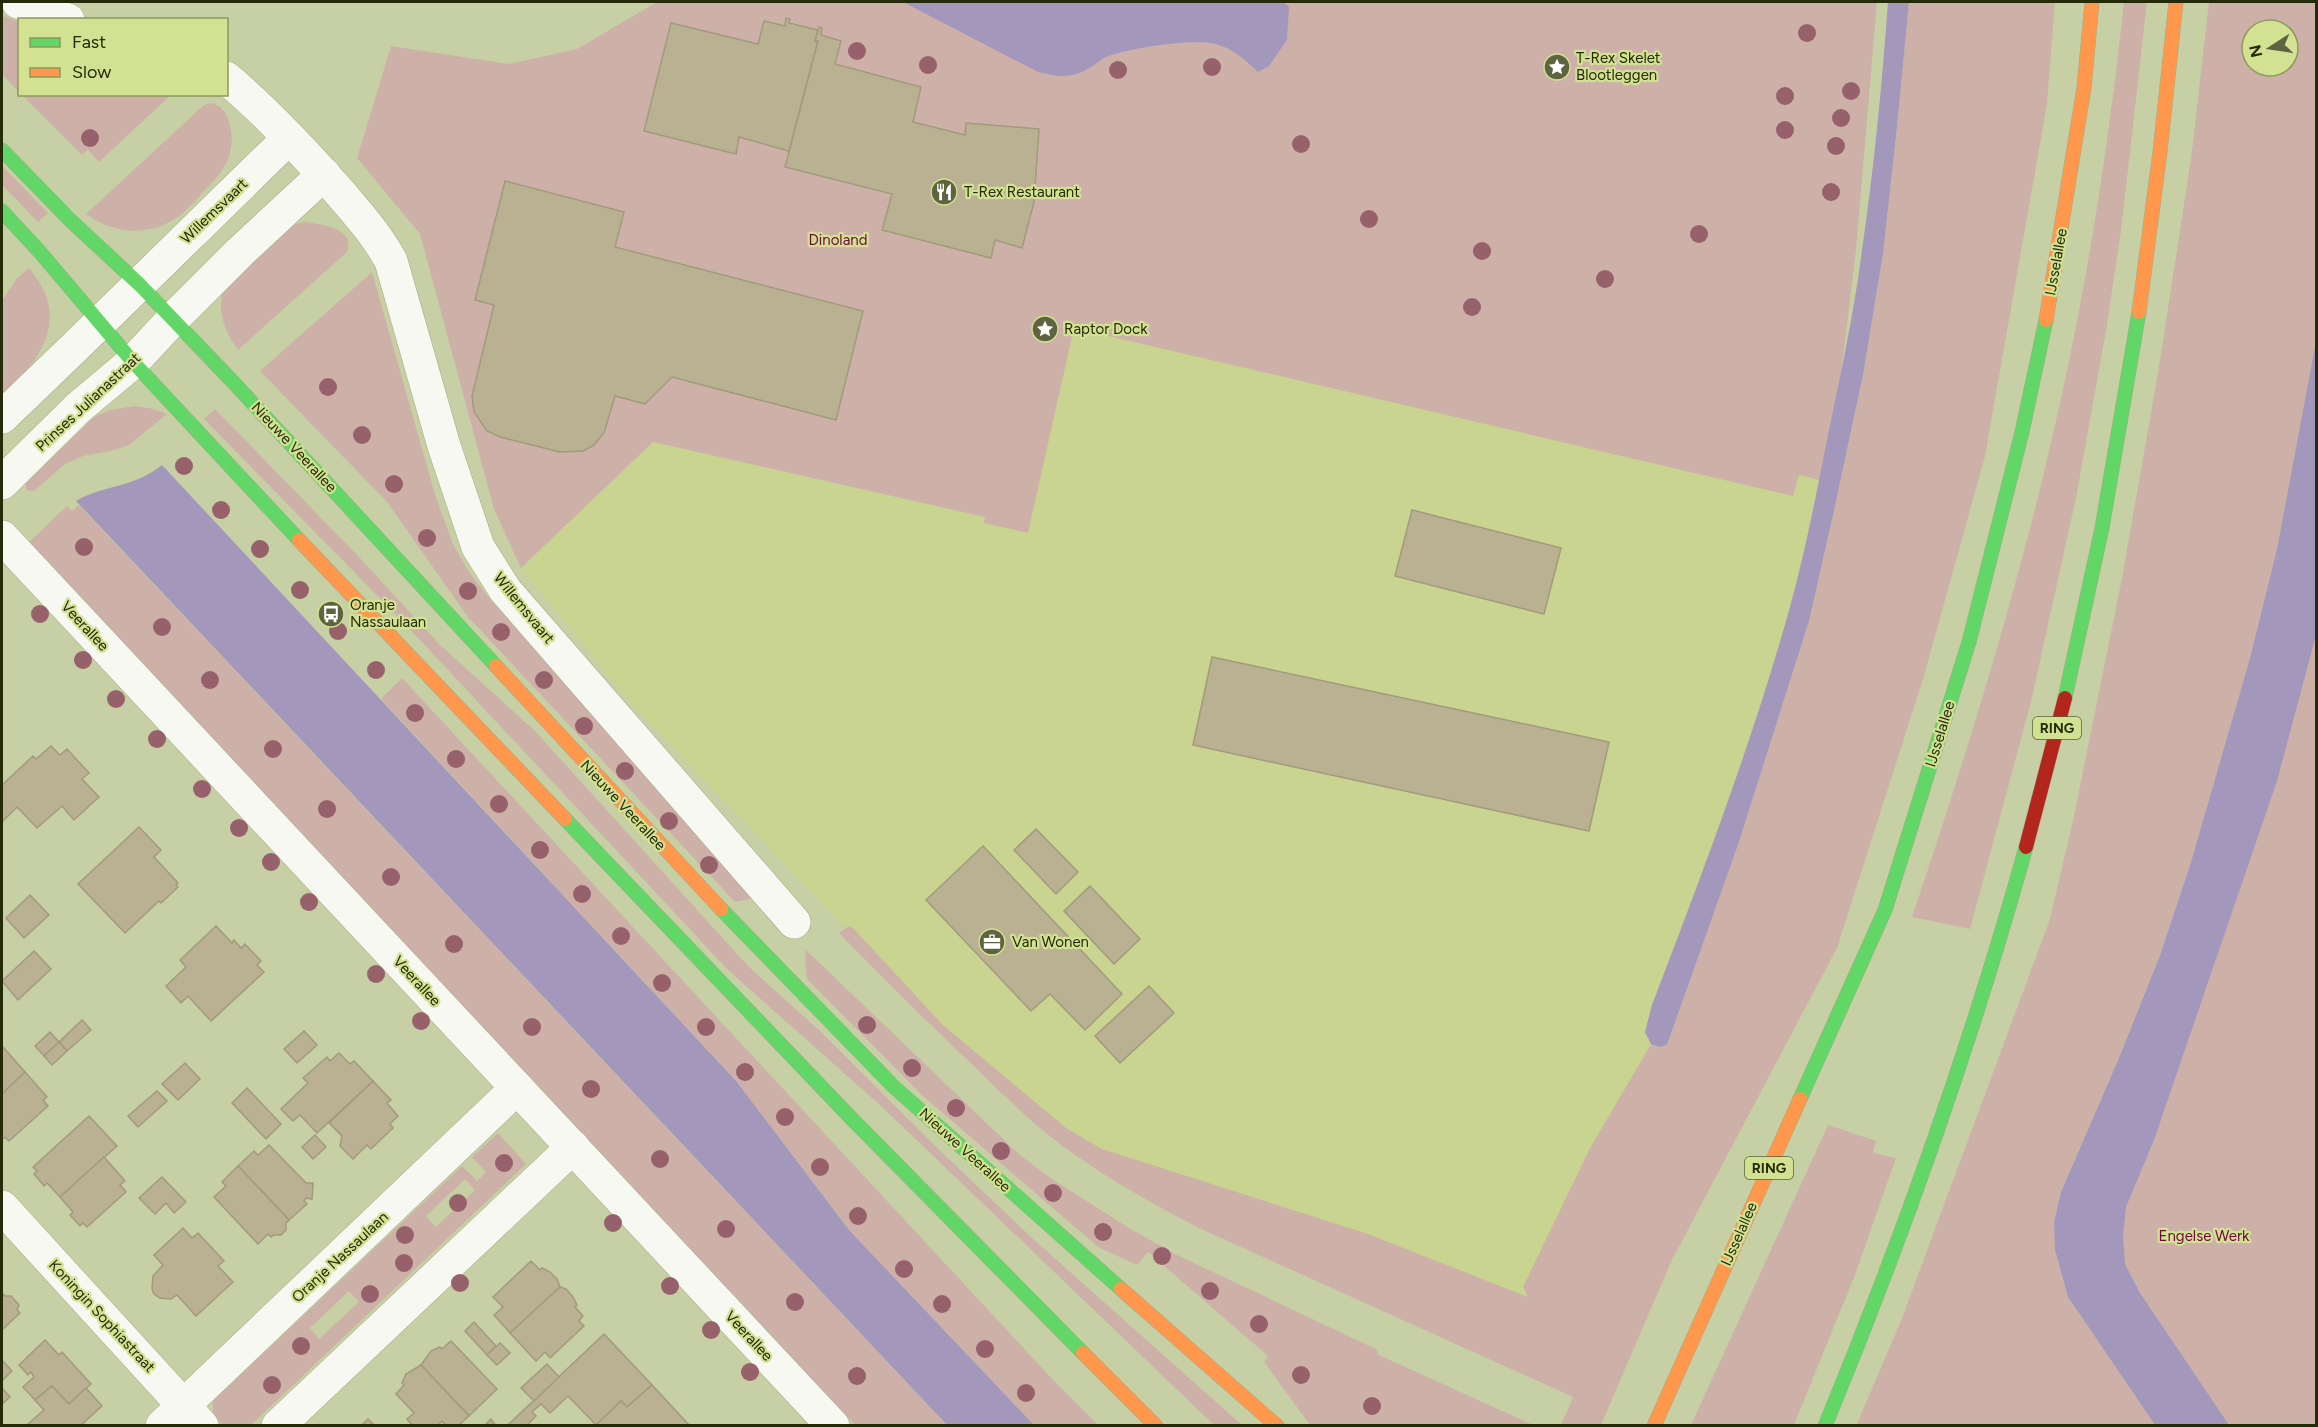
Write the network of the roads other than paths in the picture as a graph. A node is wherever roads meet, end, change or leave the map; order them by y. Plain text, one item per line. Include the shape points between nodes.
1 (18, 2) edge
2 (2092, 2) edge
3 (2176, 2) edge
4 (62, 18) edge
5 (228, 80) edge
6 (289, 138) junction
7 (2, 150) edge
8 (324, 174) junction
9 (2, 211) edge
10 (140, 285) junction
11 (173, 319) junction
12 (100, 324) junction
13 (133, 362) junction
14 (2, 417) edge
15 (2, 483) edge
16 (2, 537) edge
17 (794, 922) dead end
18 (518, 1089) junction
19 (573, 1148) junction
20 (2, 1207) edge
21 (182, 1419) edge
22 (278, 1425) edge
23 (833, 1425) edge
24 (1155, 1425) edge
25 (1277, 1425) edge
26 (1653, 1425) edge
27 (1825, 1425) edge

1 - 4 street
2 - 26 main road, IJsselallee / RING via 2073,163 2043,336 1969,642 1885,910
3 - 27 main road, RING via 2148,243 2117,448 2061,712 2022,863 1971,1033 1881,1292
5 - 6 street, Willemsvaart via 262,108
6 - 8 street, Willemsvaart
6 - 10 street, Willemsvaart
7 - 10 main road, Nieuwe Veerallee
8 - 11 street
8 - 17 street, Willemsvaart via 378,238 391,261 444,446 478,547 505,590
9 - 12 main road
10 - 11 main road, Nieuwe Veerallee
10 - 12 street
11 - 13 street, Prinses Julianastraat
11 - 25 main road, Nieuwe Veerallee via 752,943 876,1069
12 - 13 main road
12 - 14 street
13 - 15 street, Prinses Julianastraat via 78,408
13 - 24 main road via 843,1111
16 - 18 street, Veerallee
18 - 19 street, Veerallee
18 - 21 street, Oranje Nassaulaan
19 - 22 street
19 - 23 street, Veerallee
20 - 21 street, Koningin Sophiastraat

